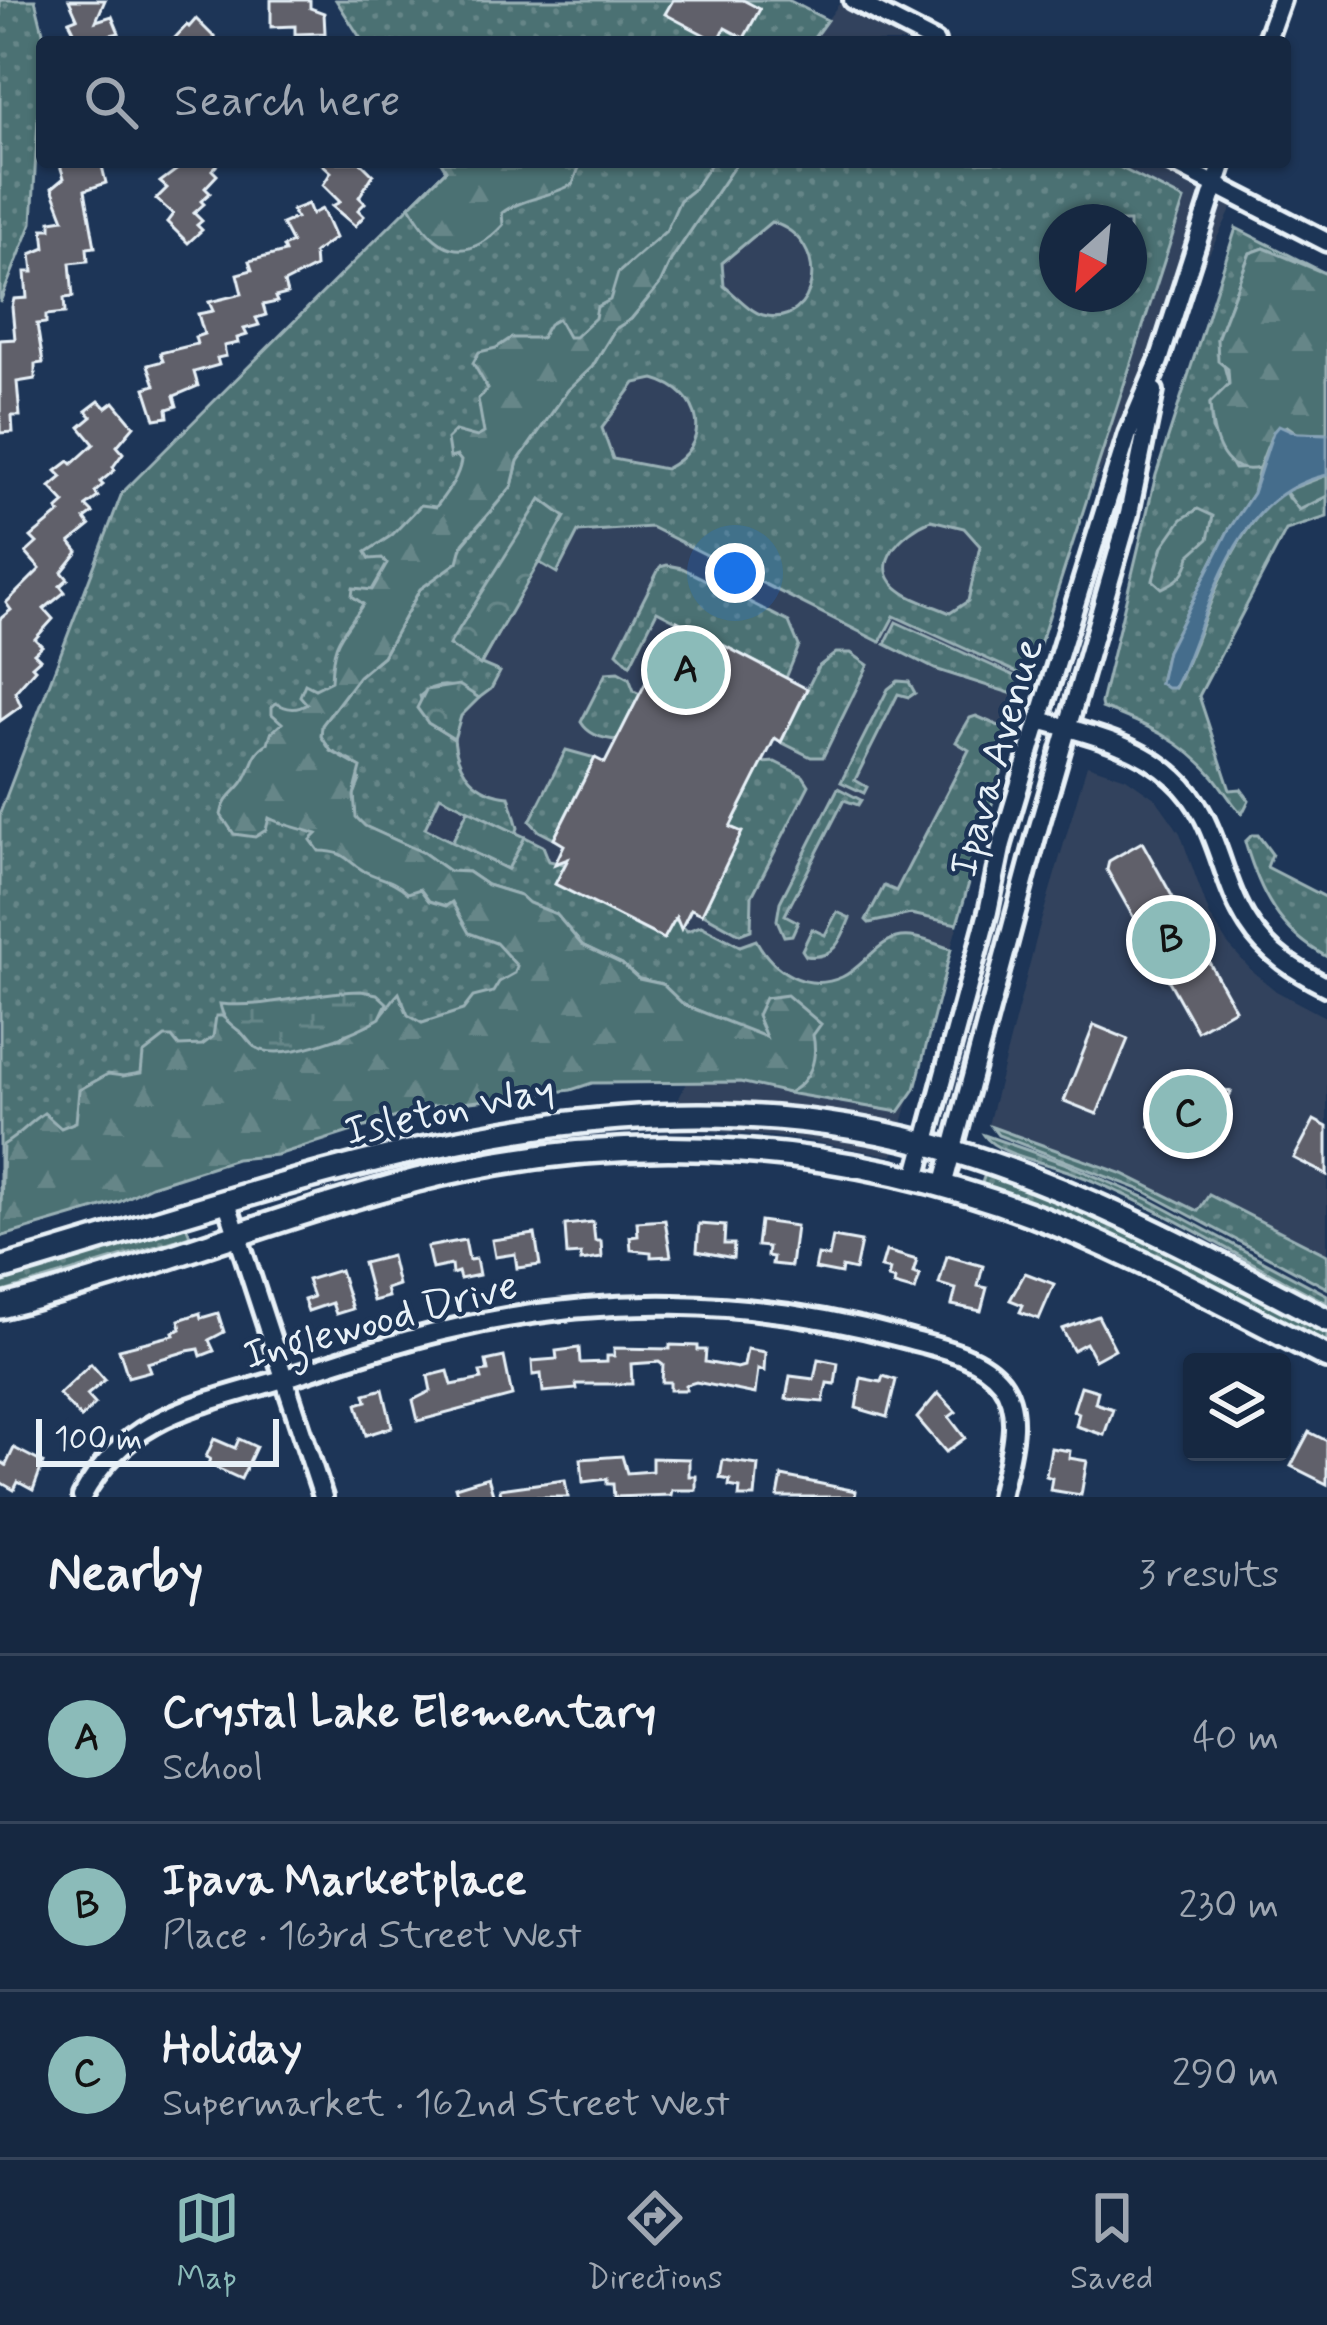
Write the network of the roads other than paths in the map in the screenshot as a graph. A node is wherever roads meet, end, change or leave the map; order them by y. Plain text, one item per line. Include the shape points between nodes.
1 (853, 0) edge
2 (1281, 0) edge
3 (923, 36) edge
4 (1268, 36) edge
5 (1183, 168) edge
6 (1221, 168) edge
7 (1215, 184) junction
8 (1327, 242) edge
9 (1159, 361) junction
10 (1039, 720) junction
11 (1068, 728) junction
12 (1327, 987) edge
13 (925, 1144) junction
14 (953, 1151) junction
15 (916, 1178) junction
16 (944, 1186) junction
17 (227, 1203) junction
18 (238, 1235) junction
19 (0, 1269) edge
20 (0, 1307) edge
21 (1327, 1320) edge
22 (1327, 1357) edge
23 (285, 1378) junction
24 (82, 1497) edge
25 (322, 1497) edge
26 (1000, 1497) edge

1 - 3 street
2 - 4 street
5 - 7 street
6 - 7 street, Ipava Avenue
7 - 8 street
7 - 9 street, Ipava Avenue
9 - 10 street, Ipava Avenue via 1128,434
9 - 11 street, Ipava Avenue via 1130,514
10 - 11 street
10 - 13 street, Ipava Avenue
11 - 12 street via 1132,750 1174,778 1209,825 1251,928 1284,963
11 - 14 street, Ipava Avenue
13 - 14 main road, Isleton Way
13 - 15 street, Ipava Avenue
13 - 17 main road, Isleton Way via 756,1117 616,1116 433,1144
14 - 16 street, Ipava Avenue
14 - 21 main road, Isleton Way via 1104,1207
15 - 16 main road, Isleton Way
15 - 18 main road, Isleton Way via 766,1151 612,1150 453,1172
16 - 22 main road, Isleton Way via 1115,1250
17 - 18 street
17 - 19 main road, Isleton Way
18 - 20 main road, Isleton Way
18 - 23 street
23 - 24 street, Inglewood Drive via 142,1427 113,1451
23 - 25 street
23 - 26 street, Inglewood Drive via 472,1325 574,1308 732,1306 857,1325 957,1354 1010,1385 1013,1427

